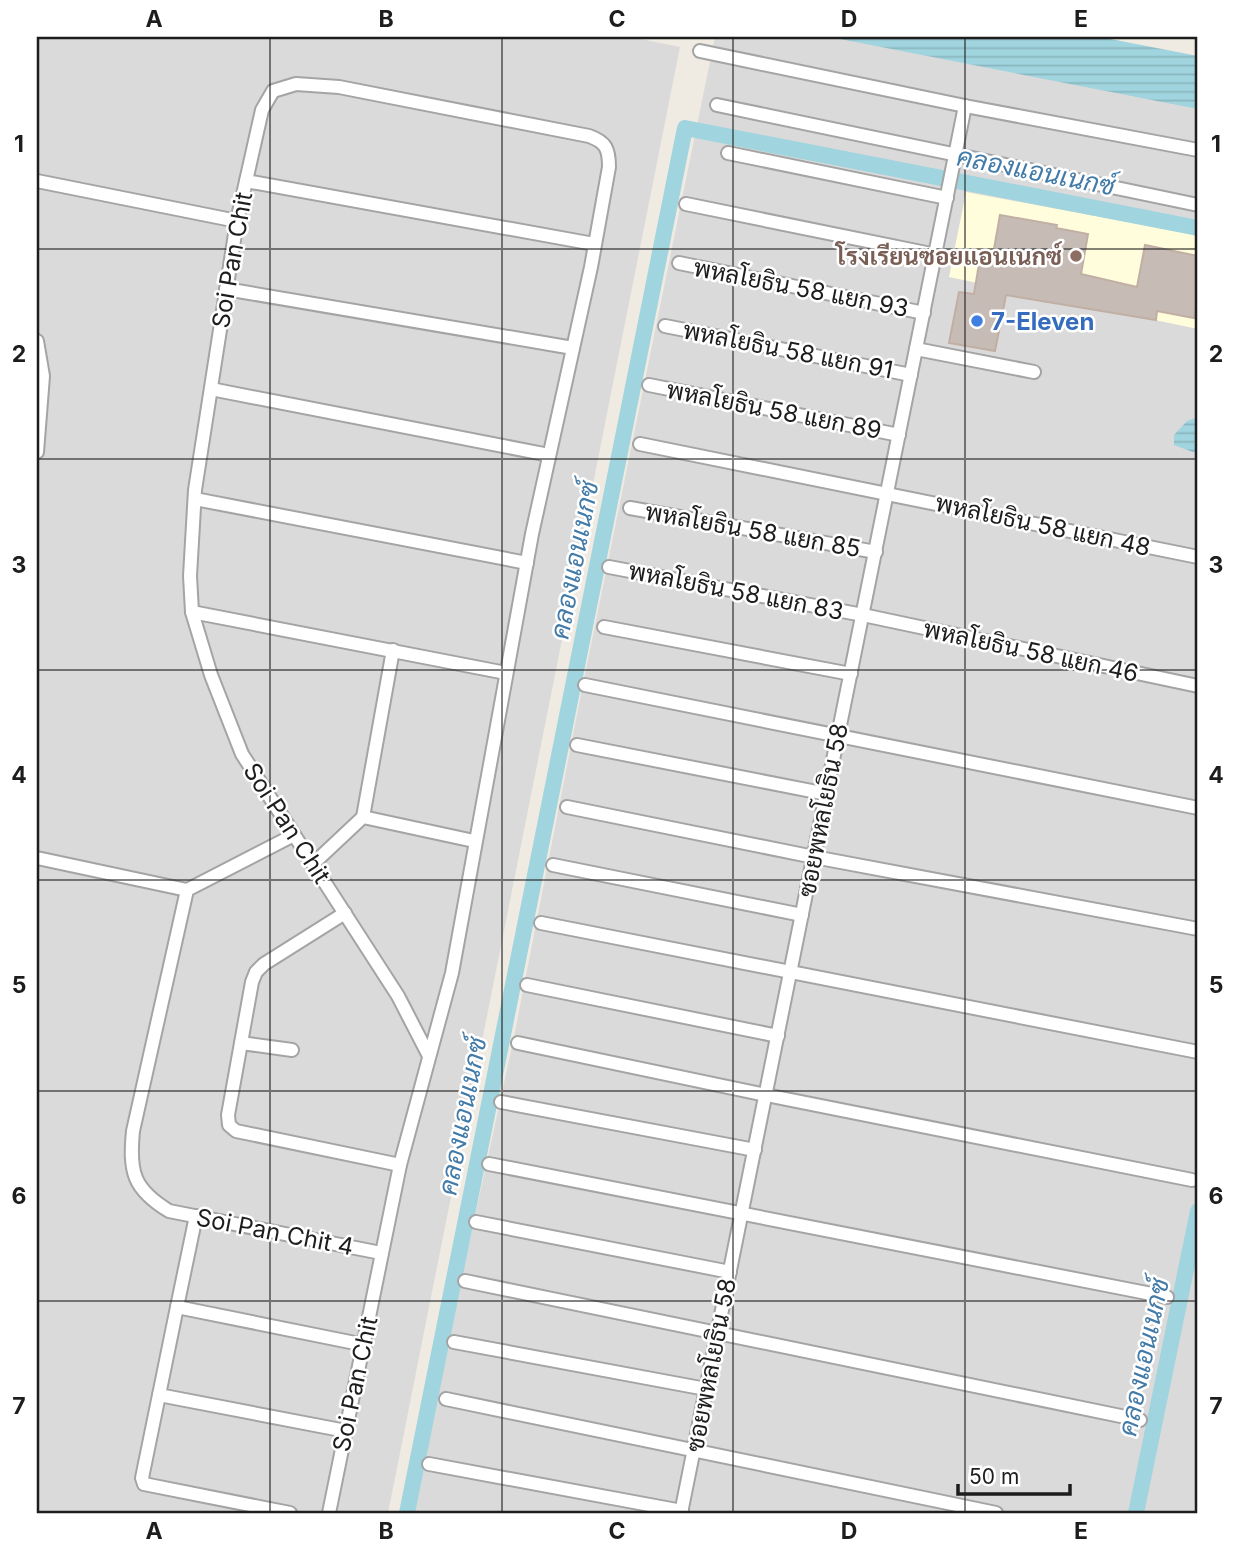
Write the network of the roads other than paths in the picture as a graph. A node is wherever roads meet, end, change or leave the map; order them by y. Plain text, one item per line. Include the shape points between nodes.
1 (700, 51) dead end
2 (717, 104) dead end
3 (965, 106) junction
4 (1198, 150) edge
5 (728, 153) dead end
6 (956, 154) junction
7 (37, 181) edge
8 (246, 181) junction
9 (948, 193) junction
10 (687, 204) dead end
11 (1198, 205) edge
12 (237, 221) junction
13 (594, 244) junction
14 (936, 255) junction
15 (679, 264) dead end
16 (226, 289) junction
17 (924, 313) junction
18 (665, 326) dead end
19 (37, 341) edge
20 (572, 348) junction
21 (916, 349) junction
22 (1034, 372) dead end
23 (911, 375) junction
24 (649, 385) dead end
25 (211, 389) junction
26 (899, 435) junction
27 (640, 444) dead end
28 (37, 452) edge
29 (549, 455) junction
30 (887, 493) junction
31 (195, 499) junction
32 (630, 508) dead end
33 (876, 552) junction
34 (1198, 557) edge
35 (527, 564) junction
36 (609, 567) dead end
37 (192, 612) junction
38 (863, 615) junction
39 (604, 627) dead end
40 (393, 650) junction
41 (506, 673) junction
42 (851, 674) junction
43 (585, 685) dead end
44 (1198, 686) edge
45 (839, 735) junction
46 (577, 745) dead end
47 (827, 794) junction
48 (567, 807) dead end
49 (1198, 808) edge
50 (363, 817) junction
51 (294, 835) junction
52 (474, 841) junction
53 (814, 857) junction
54 (37, 858) edge
55 (314, 863) junction
56 (553, 865) dead end
57 (187, 891) junction
58 (345, 913) junction
59 (802, 915) junction
60 (541, 923) dead end
61 (1198, 929) edge
62 (790, 974) junction
63 (527, 985) dead end
64 (778, 1035) junction
65 (517, 1043) dead end
66 (241, 1044) junction
67 (292, 1050) dead end
68 (1198, 1052) edge
69 (429, 1056) junction
70 (766, 1095) junction
71 (501, 1102) dead end
72 (755, 1150) junction
73 (489, 1164) dead end
74 (400, 1165) junction
75 (1192, 1180) dead end
76 (742, 1213) junction
77 (196, 1216) junction
78 (476, 1222) dead end
79 (381, 1253) junction
80 (730, 1272) junction
81 (465, 1281) dead end
82 (1167, 1297) dead end
83 (177, 1307) junction
84 (718, 1332) junction
85 (454, 1342) dead end
86 (365, 1345) junction
87 (706, 1389) junction
88 (159, 1395) junction
89 (446, 1399) dead end
90 (1140, 1420) dead end
91 (346, 1431) junction
92 (694, 1450) junction
93 (429, 1464) dead end
94 (682, 1512) edge
95 (290, 1513) edge
96 (329, 1513) edge
97 (996, 1513) edge

1 - 3 street
2 - 6 street
3 - 4 street
3 - 6 street, ซอยพหลโยธิน 58
5 - 9 street
6 - 9 street, ซอยพหลโยธิน 58
6 - 11 street
7 - 12 street
8 - 12 street, Soi Pan Chit
8 - 13 street
8 - 13 street, Soi Pan Chit via 262,110 273,91 296,84 339,88 603,141 609,150 609,167
9 - 14 street, ซอยพหลโยธิน 58
10 - 14 street
12 - 16 street, Soi Pan Chit
13 - 20 street
14 - 17 street, ซอยพหลโยธิน 58
15 - 17 street, พหลโยธิน 58 แยก 93
16 - 20 street
16 - 25 street, Soi Pan Chit
17 - 21 street, ซอยพหลโยธิน 58
18 - 23 street, พหลโยธิน 58 แยก 91
19 - 28 street via 43,376
20 - 29 street
21 - 22 street
21 - 23 street, ซอยพหลโยธิน 58
23 - 26 street, ซอยพหลโยธิน 58
24 - 26 street, พหลโยธิน 58 แยก 89
25 - 29 street
25 - 31 street, Soi Pan Chit
26 - 30 street, ซอยพหลโยธิน 58
27 - 30 street, พหลโยธิน 58 แยก 48
29 - 35 street
30 - 33 street, ซอยพหลโยธิน 58
30 - 34 street, พหลโยธิน 58 แยก 48
31 - 35 street
31 - 37 street, Soi Pan Chit
32 - 33 street, พหลโยธิน 58 แยก 85
33 - 38 street, ซอยพหลโยธิน 58
35 - 41 street
36 - 38 street, พหลโยธิน 58 แยก 83
37 - 40 street
37 - 51 street, Soi Pan Chit via 242,754
38 - 42 street, ซอยพหลโยธิน 58
38 - 44 street, พหลโยธิน 58 แยก 46
39 - 42 street
40 - 41 street
40 - 50 street
41 - 52 street
42 - 45 street, ซอยพหลโยธิน 58
43 - 45 street
45 - 47 street, ซอยพหลโยธิน 58
45 - 49 street
46 - 47 street
47 - 53 street, ซอยพหลโยธิน 58
48 - 53 street
50 - 52 street
50 - 55 street
51 - 55 street, Soi Pan Chit
51 - 57 street
52 - 69 street via 452,972
53 - 59 street, ซอยพหลโยธิน 58
53 - 61 street
54 - 57 street
55 - 58 street, Soi Pan Chit
56 - 59 street
57 - 77 street, Soi Pan Chit 4 via 130,1156 136,1180 148,1198 169,1211
58 - 66 street via 256,972
58 - 69 street, Soi Pan Chit via 398,996
59 - 62 street, ซอยพหลโยธิน 58
60 - 62 street
62 - 64 street, ซอยพหลโยธิน 58
62 - 68 street
63 - 64 street
64 - 70 street, ซอยพหลโยธิน 58
65 - 70 street
66 - 67 street
66 - 74 street via 228,1115 229,1125 236,1131
69 - 74 street, Soi Pan Chit
70 - 72 street, ซอยพหลโยธิน 58
70 - 75 street
71 - 72 street
72 - 76 street, ซอยพหลโยธิน 58
73 - 76 street
74 - 79 street, Soi Pan Chit
76 - 80 street, ซอยพหลโยธิน 58
76 - 82 street
77 - 79 street, Soi Pan Chit 4
77 - 83 street
78 - 80 street
79 - 86 street, Soi Pan Chit
80 - 84 street, ซอยพหลโยธิน 58
81 - 84 street
83 - 86 street
83 - 88 street
84 - 87 street, ซอยพหลโยธิน 58
84 - 90 street
85 - 87 street
86 - 91 street, Soi Pan Chit
87 - 92 street, ซอยพหลโยธิน 58
88 - 91 street
88 - 95 street via 144,1484
89 - 92 street
91 - 96 street, Soi Pan Chit
92 - 94 street, ซอยพหลโยธิน 58
92 - 97 street
93 - 94 street

